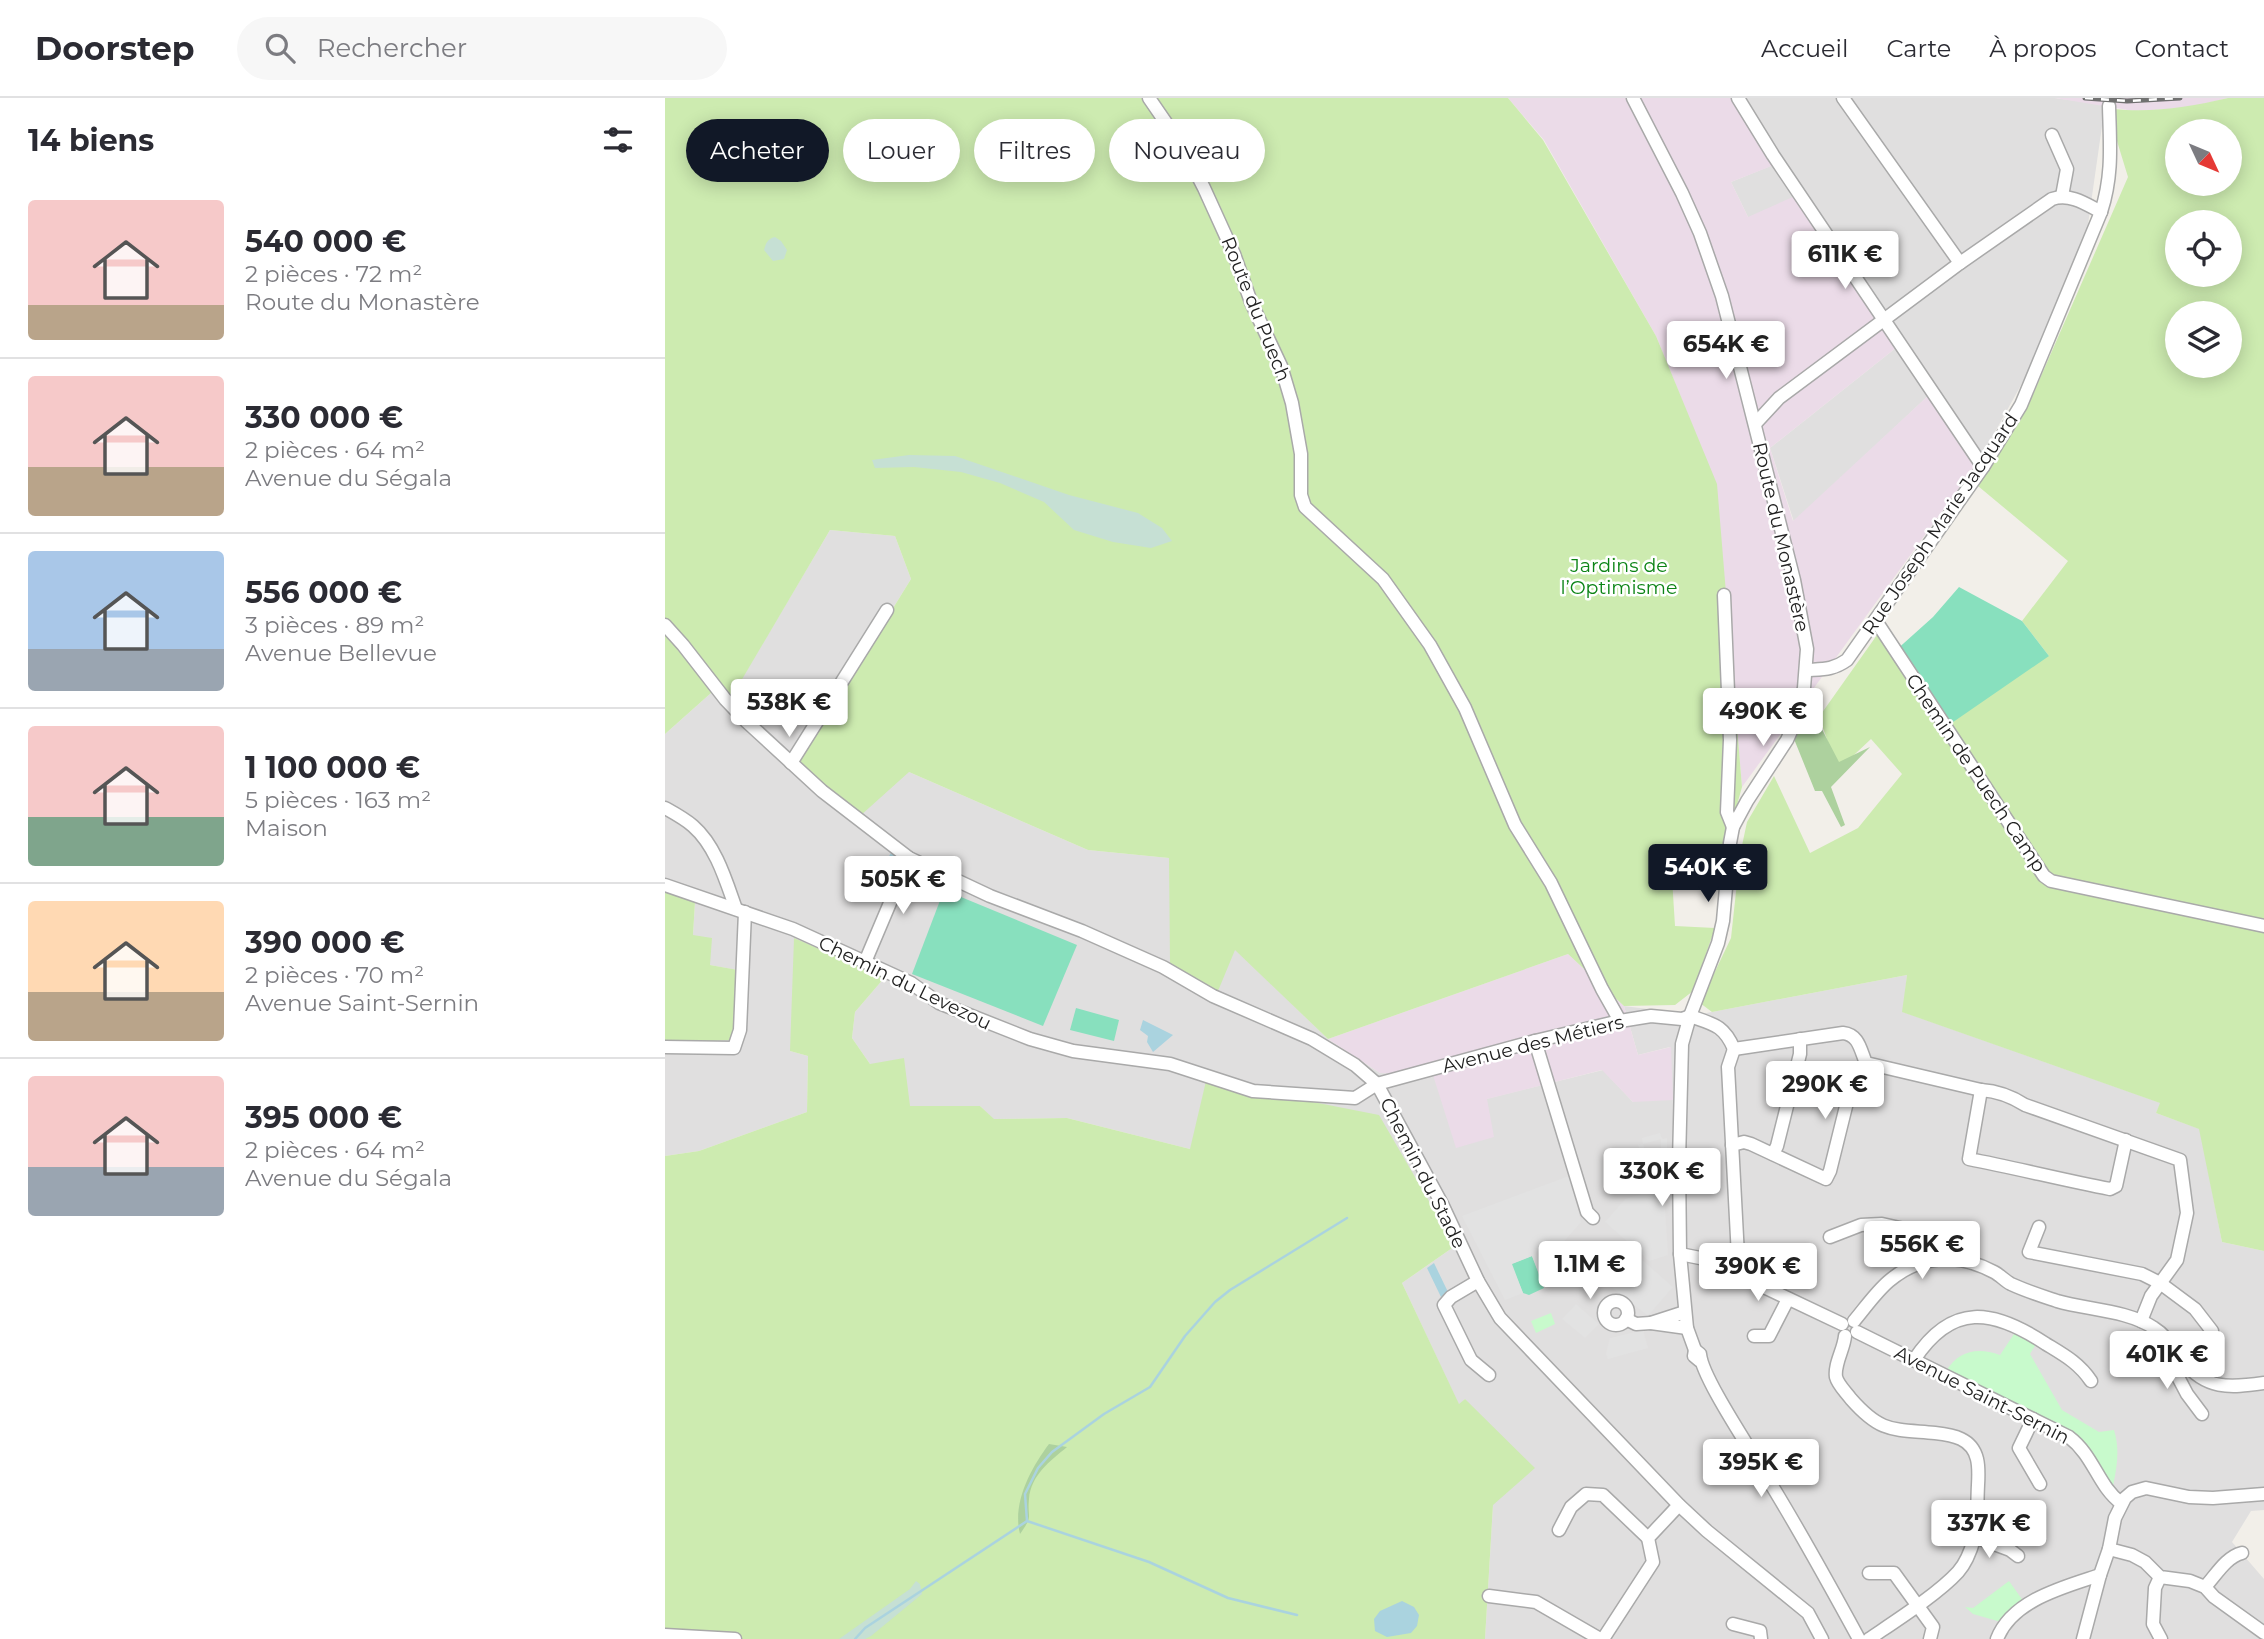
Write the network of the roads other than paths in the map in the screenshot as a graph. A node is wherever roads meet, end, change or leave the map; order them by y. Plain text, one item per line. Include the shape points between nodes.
1 (1149, 98) edge
2 (1633, 98) edge
3 (1738, 98) edge
4 (1843, 98) edge
5 (2109, 107) dead end
6 (2052, 135) dead end
7 (2062, 196) junction
8 (2101, 212) junction
9 (1960, 263) junction
10 (1884, 319) junction
11 (1779, 398) junction
12 (1749, 403) junction
13 (1755, 424) junction
14 (1983, 467) junction
15 (1724, 595) dead end
16 (887, 610) dead end
17 (1876, 621) junction
18 (665, 625) edge
19 (1807, 670) junction
20 (791, 763) junction
21 (665, 808) edge
22 (1733, 827) junction
23 (909, 858) junction
24 (665, 885) edge
25 (741, 911) junction
26 (2264, 926) edge
27 (865, 962) junction
28 (1690, 1016) junction
29 (1620, 1021) junction
30 (1800, 1039) junction
31 (1535, 1041) junction
32 (665, 1047) edge
33 (1734, 1049) junction
34 (1865, 1063) junction
35 (1377, 1084) junction
36 (1981, 1090) junction
37 (1355, 1098) joint
38 (2126, 1140) junction
39 (1731, 1145) junction
40 (1773, 1154) junction
41 (1593, 1218) dead end
42 (2039, 1227) dead end
43 (1830, 1237) dead end
44 (1680, 1254) junction
45 (1933, 1258) junction
46 (1739, 1275) junction
47 (1478, 1281) junction
48 (2160, 1283) junction
49 (1788, 1299) junction
50 (1685, 1312) junction
51 (1626, 1319) dead end
52 (2141, 1321) junction
53 (1651, 1323) junction
54 (1687, 1328) junction
55 (1849, 1328) junction
56 (2212, 1331) dead end
57 (1754, 1336) dead end
58 (1914, 1360) junction
59 (2183, 1361) junction
60 (1489, 1375) dead end
61 (2091, 1381) dead end
62 (2264, 1382) edge
63 (2202, 1414) dead end
64 (2033, 1419) junction
65 (2040, 1484) dead end
66 (2264, 1494) edge
67 (2121, 1503) junction
68 (1679, 1505) junction
69 (1559, 1530) dead end
70 (1975, 1537) junction
71 (1648, 1538) junction
72 (2109, 1549) junction
73 (2242, 1553) dead end
74 (2018, 1556) dead end
75 (1868, 1573) dead end
76 (2100, 1575) junction
77 (2160, 1577) junction
78 (2205, 1587) junction
79 (1489, 1596) dead end
80 (1917, 1604) junction
81 (1733, 1624) dead end
82 (2264, 1633) edge
83 (665, 1635) edge
84 (735, 1639) edge
85 (1602, 1639) edge
86 (1761, 1639) edge
87 (1822, 1639) edge
88 (1859, 1639) edge
89 (1869, 1639) edge
90 (1930, 1639) edge
91 (1997, 1639) edge
92 (2083, 1639) edge
93 (2161, 1639) edge

1 - 29 street, Route du Puech via 1204,188 1282,366 1301,454 1305,507 1383,579 1422,634 1465,708 1515,825 1551,883
2 - 12 street, Route du Monastère via 1708,252
3 - 10 street
4 - 9 street
5 - 8 street, Rue Joseph Marie Jacquard via 2111,173
6 - 7 street via 2067,169
7 - 8 street
7 - 9 street
8 - 14 street, Rue Joseph Marie Jacquard via 2021,405
9 - 10 street
10 - 11 street
10 - 14 street
11 - 12 street
11 - 13 street
12 - 13 street, Route du Monastère
13 - 19 street, Route du Monastère via 1801,607
14 - 17 street, Rue Joseph Marie Jacquard
15 - 22 street via 1730,740 1727,812
16 - 20 street
17 - 19 street, Rue Joseph Marie Jacquard via 1836,668
17 - 26 street, Chemin de Puech Camp via 2043,876
18 - 20 street, Chemin du Stade via 725,699
19 - 22 street, Route du Monastère via 1801,705 1787,740
20 - 23 street, Chemin du Stade
21 - 25 street via 701,834
22 - 28 street, Route du Monastère via 1718,943
23 - 27 street
23 - 35 street, Chemin du Stade via 1163,967 1213,996 1312,1038
24 - 25 street, Chemin du Levezou
25 - 27 street, Chemin du Levezou
25 - 32 street via 740,1030 734,1048
27 - 37 street, Chemin du Levezou via 911,983 939,1003 1073,1051 1170,1064 1254,1091
28 - 29 street, Avenue des Métiers
28 - 33 street via 1719,1026
28 - 44 street, Route du Monastère via 1682,1044
29 - 31 street, Avenue des Métiers
30 - 33 street
30 - 34 street via 1851,1034
30 - 40 street via 1800,1055
31 - 35 street, Avenue des Métiers
31 - 41 street via 1587,1212
33 - 39 street via 1728,1068
34 - 36 street
34 - 40 street via 1854,1074 1826,1179
35 - 37 street, Avenue des Métiers
35 - 47 street, Chemin du Stade
36 - 38 street
36 - 38 street via 1969,1159 2110,1189 2116,1186
38 - 48 street via 2180,1160 2187,1213 2177,1259
39 - 40 street via 1744,1142
39 - 46 street
42 - 48 street via 2029,1252 2142,1274
43 - 45 street via 1861,1224 1882,1224 1922,1233
44 - 46 street, Avenue Saint-Sernin via 1705,1259
44 - 50 street, Route du Monastère
45 - 52 street via 1972,1263 2057,1301
45 - 55 street via 1887,1282
46 - 49 street, Avenue Saint-Sernin
47 - 60 street via 1444,1305 1471,1360
47 - 68 street, Chemin du Stade via 1500,1318
48 - 52 street
48 - 56 street via 2195,1309
49 - 55 street, Avenue Saint-Sernin
49 - 57 street via 1769,1336
50 - 53 street
50 - 54 street, Route du Monastère
51 - 53 street via 1636,1325
52 - 59 street via 2164,1336
53 - 54 street
54 - 88 street, Route du Monastère via 1718,1396
55 - 58 street, Avenue Saint-Sernin
55 - 70 street via 1836,1378 1875,1424 1949,1435 1963,1439 1973,1449 1979,1464
58 - 61 street via 1940,1329 1962,1318 1985,1316 2028,1332 2081,1367
58 - 64 street, Avenue Saint-Sernin
59 - 62 street via 2204,1381 2227,1386
59 - 63 street via 2177,1375
64 - 65 street via 2019,1448
64 - 67 street, Avenue Saint-Sernin via 2081,1446 2111,1495
66 - 67 street via 2201,1497 2146,1488 2132,1492
67 - 72 street
68 - 71 street
68 - 87 street, Chemin du Stade via 1808,1613
69 - 71 street via 1571,1507 1586,1494 1603,1495
70 - 74 street
70 - 80 street via 1958,1571
71 - 85 street via 1653,1562
72 - 76 street
72 - 77 street via 2145,1562
73 - 78 street via 2227,1562
75 - 80 street via 1894,1573
76 - 91 street via 2032,1602 2012,1617
76 - 92 street
77 - 78 street
77 - 93 street via 2153,1625
78 - 82 street
79 - 85 street via 1537,1602
80 - 89 street
80 - 90 street via 1933,1627
81 - 86 street via 1760,1631
83 - 84 street

